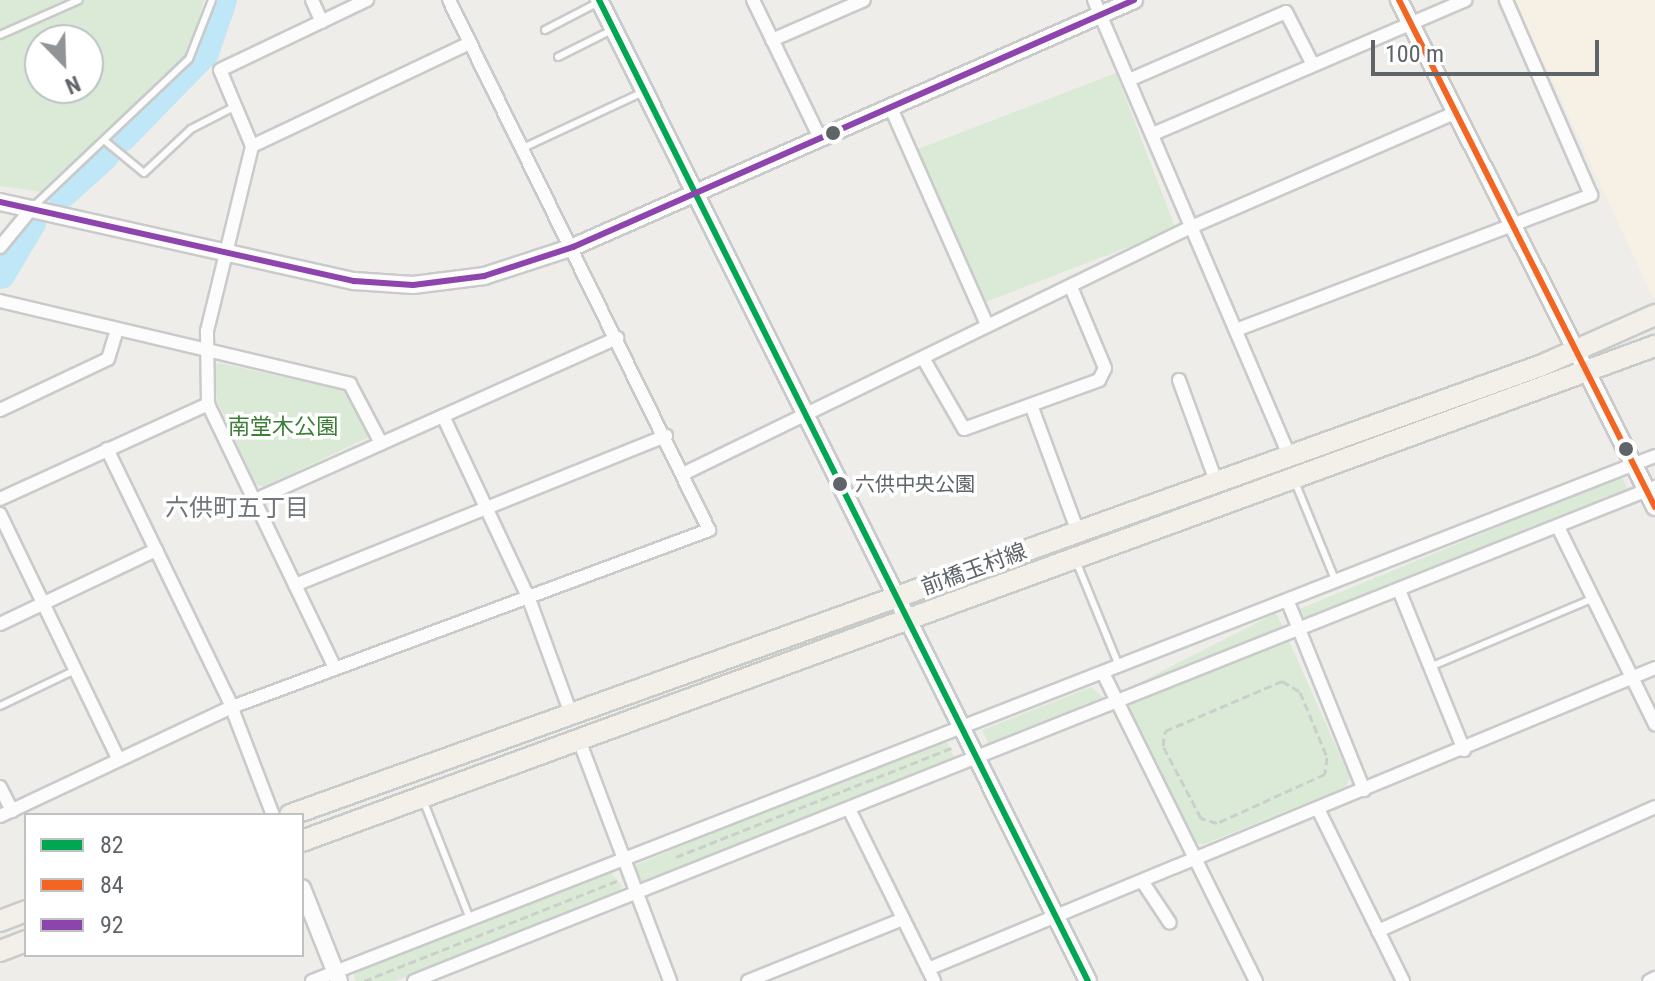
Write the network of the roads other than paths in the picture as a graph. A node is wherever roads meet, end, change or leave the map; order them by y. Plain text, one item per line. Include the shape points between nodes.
1 (79, 0) edge
2 (212, 0) edge
3 (312, 0) edge
4 (367, 0) edge
5 (449, 0) edge
6 (753, 0) edge
7 (864, 0) edge
8 (1134, 0) edge
9 (1399, 0) edge
10 (1466, 0) edge
11 (1506, 0) edge
12 (599, 1) edge
13 (1097, 7) edge
14 (322, 22) junction
15 (1411, 23) junction
16 (545, 30) dead end
17 (614, 30) junction
18 (0, 35) edge
19 (772, 40) junction
20 (470, 43) junction
21 (558, 57) dead end
22 (1313, 65) junction
23 (1129, 80) junction
24 (644, 92) junction
25 (232, 108) junction
26 (891, 108) junction
27 (1455, 113) junction
28 (1153, 134) junction
29 (820, 138) junction
30 (105, 141) junction
31 (252, 146) junction
32 (523, 148) junction
33 (692, 194) junction
34 (0, 202) edge
35 (33, 207) junction
36 (1191, 227) junction
37 (1515, 227) junction
38 (0, 247) edge
39 (573, 247) junction
40 (226, 251) junction
41 (1071, 287) junction
42 (0, 301) edge
43 (1655, 315) edge
44 (987, 325) junction
45 (117, 329) junction
46 (1236, 330) junction
47 (617, 338) junction
48 (1655, 346) edge
49 (205, 350) junction
50 (1578, 351) junction
51 (923, 358) junction
52 (1591, 374) junction
53 (1179, 380) dead end
54 (208, 404) junction
55 (1031, 405) junction
56 (0, 410) edge
57 (443, 416) junction
58 (803, 417) junction
59 (666, 436) junction
60 (381, 443) junction
61 (107, 449) junction
62 (1655, 456) edge
63 (1290, 457) junction
64 (1634, 464) junction
65 (685, 473) junction
66 (1294, 478) junction
67 (1217, 484) junction
68 (1651, 489) edge
69 (0, 499) edge
70 (255, 500) junction
71 (1655, 507) edge
72 (487, 508) junction
73 (0, 514) edge
74 (1558, 527) junction
75 (1078, 532) junction
76 (156, 550) junction
77 (1074, 556) junction
78 (1336, 582) junction
79 (295, 585) junction
80 (1399, 590) junction
81 (894, 598) junction
82 (529, 599) junction
83 (1592, 599) junction
84 (1288, 602) junction
85 (43, 603) junction
86 (905, 617) junction
87 (0, 624) edge
88 (1299, 629) junction
89 (1430, 667) junction
90 (335, 668) junction
91 (1655, 668) edge
92 (1120, 669) junction
93 (75, 670) junction
94 (1104, 675) junction
95 (1631, 677) junction
96 (1116, 704) junction
97 (0, 706) edge
98 (232, 707) junction
99 (571, 714) junction
100 (1655, 724) edge
101 (961, 729) junction
102 (579, 740) junction
103 (1464, 750) junction
104 (976, 758) junction
105 (119, 760) junction
106 (0, 787) edge
107 (1364, 790) junction
108 (422, 795) junction
109 (1655, 807) edge
110 (849, 809) junction
111 (1318, 809) junction
112 (272, 813) edge
113 (296, 813) edge
114 (6, 814) edge
115 (304, 840) edge
116 (621, 859) junction
117 (1194, 859) junction
118 (1142, 881) junction
119 (304, 893) edge
120 (635, 894) junction
121 (24, 912) edge
122 (1055, 916) junction
123 (470, 919) junction
124 (903, 919) junction
125 (0, 921) edge
126 (1170, 923) dead end
127 (1378, 931) junction
128 (24, 942) edge
129 (0, 951) edge
130 (446, 975) edge
131 (931, 975) edge
132 (338, 977) edge
133 (1655, 978) edge
134 (312, 981) edge
135 (414, 981) edge
136 (670, 981) edge
137 (748, 981) edge
138 (1088, 981) edge
139 (1256, 981) edge
140 (1403, 981) edge
141 (1649, 981) edge

1 - 18 lane
2 - 30 lane via 195,52
3 - 14 street
4 - 14 street
5 - 20 street
6 - 19 street
7 - 19 street
8 - 13 street
9 - 15 street
10 - 15 street
11 - 37 street via 1593,190
12 - 16 lane
12 - 17 street
13 - 23 street
13 - 26 street
14 - 25 street via 223,68 219,79
15 - 22 street
15 - 27 street
17 - 21 lane
17 - 24 street
19 - 29 street
20 - 31 street
20 - 32 street
22 - 23 street via 1286,12
22 - 28 street
23 - 28 street
24 - 32 lane
24 - 33 street
25 - 30 lane via 194,126 144,173
25 - 31 street
26 - 29 street
26 - 44 street
27 - 36 street
27 - 37 street
28 - 36 street
29 - 33 street
30 - 35 lane
31 - 40 street
32 - 39 street
33 - 39 street
33 - 58 street
34 - 35 street
35 - 38 street
35 - 40 street
36 - 41 street
36 - 46 street
37 - 46 street
37 - 50 street
39 - 40 street via 484,276 413,285 320,276
39 - 47 street
40 - 49 street
41 - 44 street
41 - 55 street via 1105,373
42 - 45 street
43 - 50 main road, 前橋玉村線
44 - 51 street
45 - 49 street
45 - 56 street via 108,359
46 - 63 street
47 - 57 street
47 - 59 street
48 - 52 main road, 前橋玉村線
49 - 54 street
49 - 60 street via 350,384
50 - 52 street
50 - 63 main road, 前橋玉村線
51 - 55 street via 959,428
51 - 58 street
52 - 64 street
52 - 66 main road, 前橋玉村線
53 - 67 street
54 - 61 street
54 - 70 street
55 - 75 street
57 - 60 street
57 - 72 street
58 - 65 street
58 - 81 street
59 - 65 street
59 - 72 street
60 - 70 street
61 - 69 street
61 - 76 street
62 - 64 street
63 - 67 main road, 前橋玉村線
64 - 68 street
64 - 78 street
65 - 82 street via 708,518 706,533
66 - 77 main road, 前橋玉村線
66 - 78 lane
67 - 75 main road, 前橋玉村線
68 - 71 street
68 - 74 street
70 - 79 street
72 - 79 street
72 - 82 street
73 - 85 street
74 - 80 street
74 - 83 street
75 - 81 main road, 前橋玉村線
76 - 85 street
76 - 98 street
77 - 86 main road, 前橋玉村線
77 - 92 lane
78 - 84 street
79 - 90 street
80 - 88 street
80 - 89 street
81 - 86 street
81 - 99 main road, 前橋玉村線
82 - 90 street
82 - 99 street
83 - 89 lane
83 - 95 street
84 - 88 street
84 - 92 street
85 - 87 street
85 - 93 street
86 - 101 street
86 - 102 main road, 前橋玉村線
88 - 96 street
88 - 107 street
89 - 103 street
90 - 98 street
91 - 95 street
92 - 94 street
93 - 97 lane
93 - 105 street
94 - 96 street
94 - 101 street
95 - 100 street
95 - 103 street
96 - 104 street
96 - 117 street
98 - 105 street
98 - 112 street
99 - 113 main road, 前橋玉村線
101 - 104 street
101 - 116 street
102 - 108 main road, 前橋玉村線
102 - 116 street
103 - 107 street
104 - 110 street
104 - 122 street
105 - 114 street
106 - 114 street
107 - 111 street
108 - 115 main road, 前橋玉村線
108 - 123 lane
109 - 127 street
110 - 120 street
110 - 124 street
111 - 117 street
111 - 127 street
116 - 120 street
116 - 123 street
117 - 118 street
117 - 139 street
118 - 122 street
118 - 126 street
119 - 132 street
120 - 130 street
120 - 136 street
121 - 125 main road
122 - 131 street
122 - 138 street
123 - 132 street
124 - 131 street
124 - 137 street
127 - 140 street
128 - 129 main road
130 - 135 street
132 - 134 street
133 - 141 street

